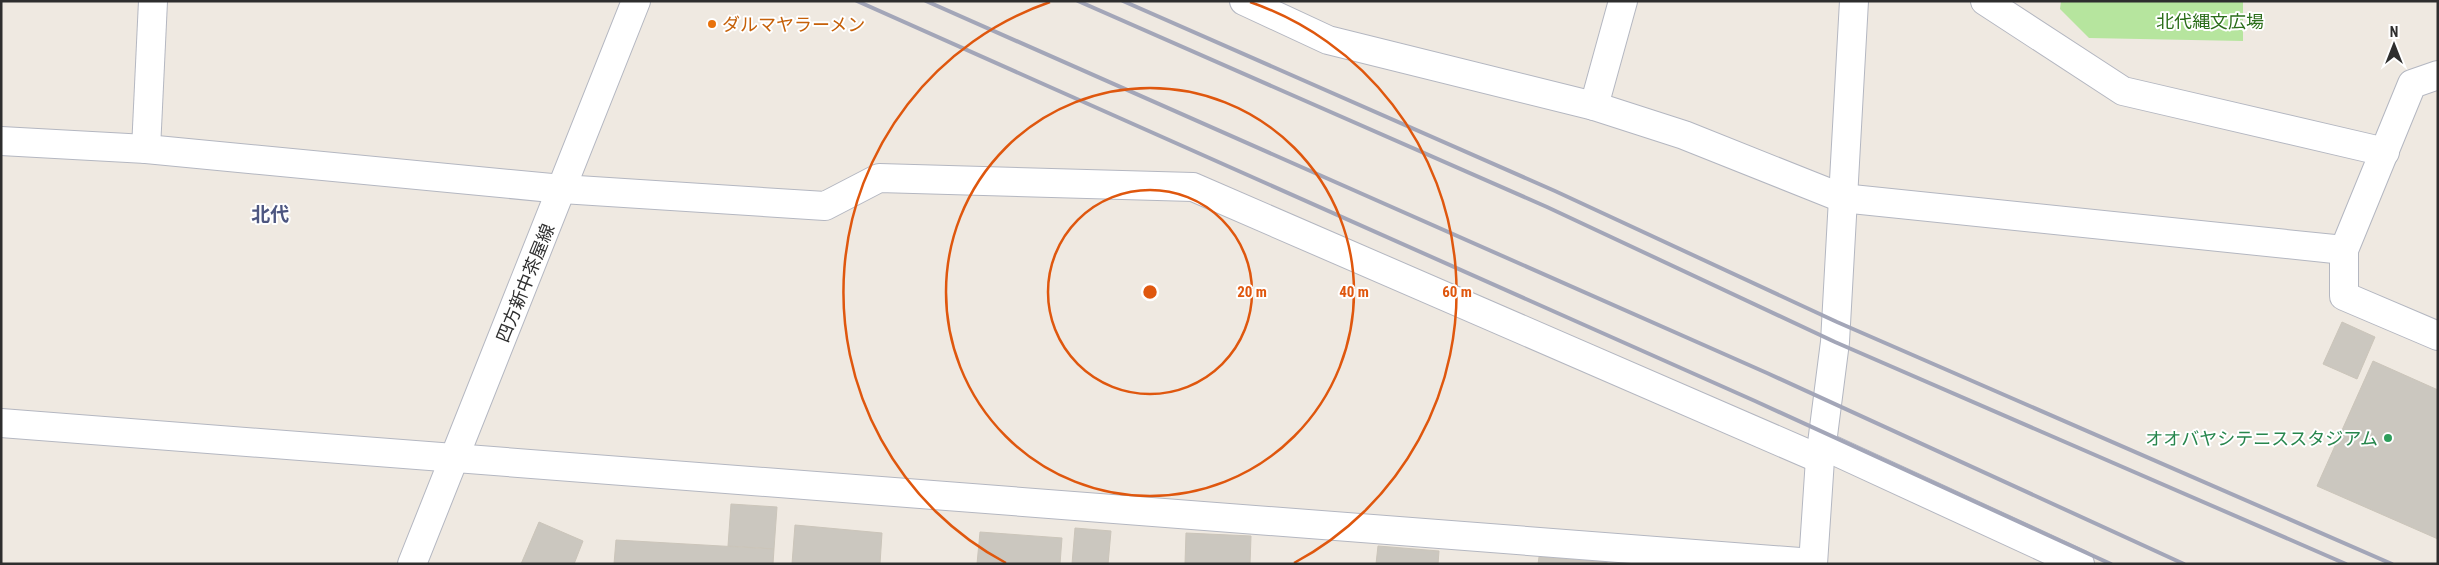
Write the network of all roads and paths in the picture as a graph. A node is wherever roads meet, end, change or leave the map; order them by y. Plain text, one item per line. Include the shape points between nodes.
1 (154, 1) edge
2 (636, 1) edge
3 (1244, 1) edge
4 (1623, 1) edge
5 (1854, 1) edge
6 (1985, 1) edge
7 (2438, 75) edge
8 (1594, 106) junction
9 (1, 140) edge
10 (146, 149) junction
11 (2384, 152) junction
12 (562, 189) junction
13 (1842, 198) junction
14 (2344, 250) junction
15 (2438, 336) edge
16 (1, 423) edge
17 (1822, 452) junction
18 (455, 457) junction
19 (412, 564) edge
20 (1813, 564) edge
21 (2080, 564) edge

1 - 10 street
2 - 12 street, 四方新中茶屋線
3 - 8 street via 1328,40
4 - 8 street
5 - 13 street
6 - 11 street via 2122,91
7 - 11 street via 2412,84
8 - 13 street via 1684,135
9 - 10 street
10 - 12 street
11 - 14 street
12 - 17 street via 825,206 879,178 1193,187
12 - 18 street, 四方新中茶屋線
13 - 14 street
13 - 17 street via 1836,332
14 - 15 street via 2344,296
16 - 18 street
17 - 20 street
17 - 21 street
18 - 19 street, 四方新中茶屋線
18 - 20 street

